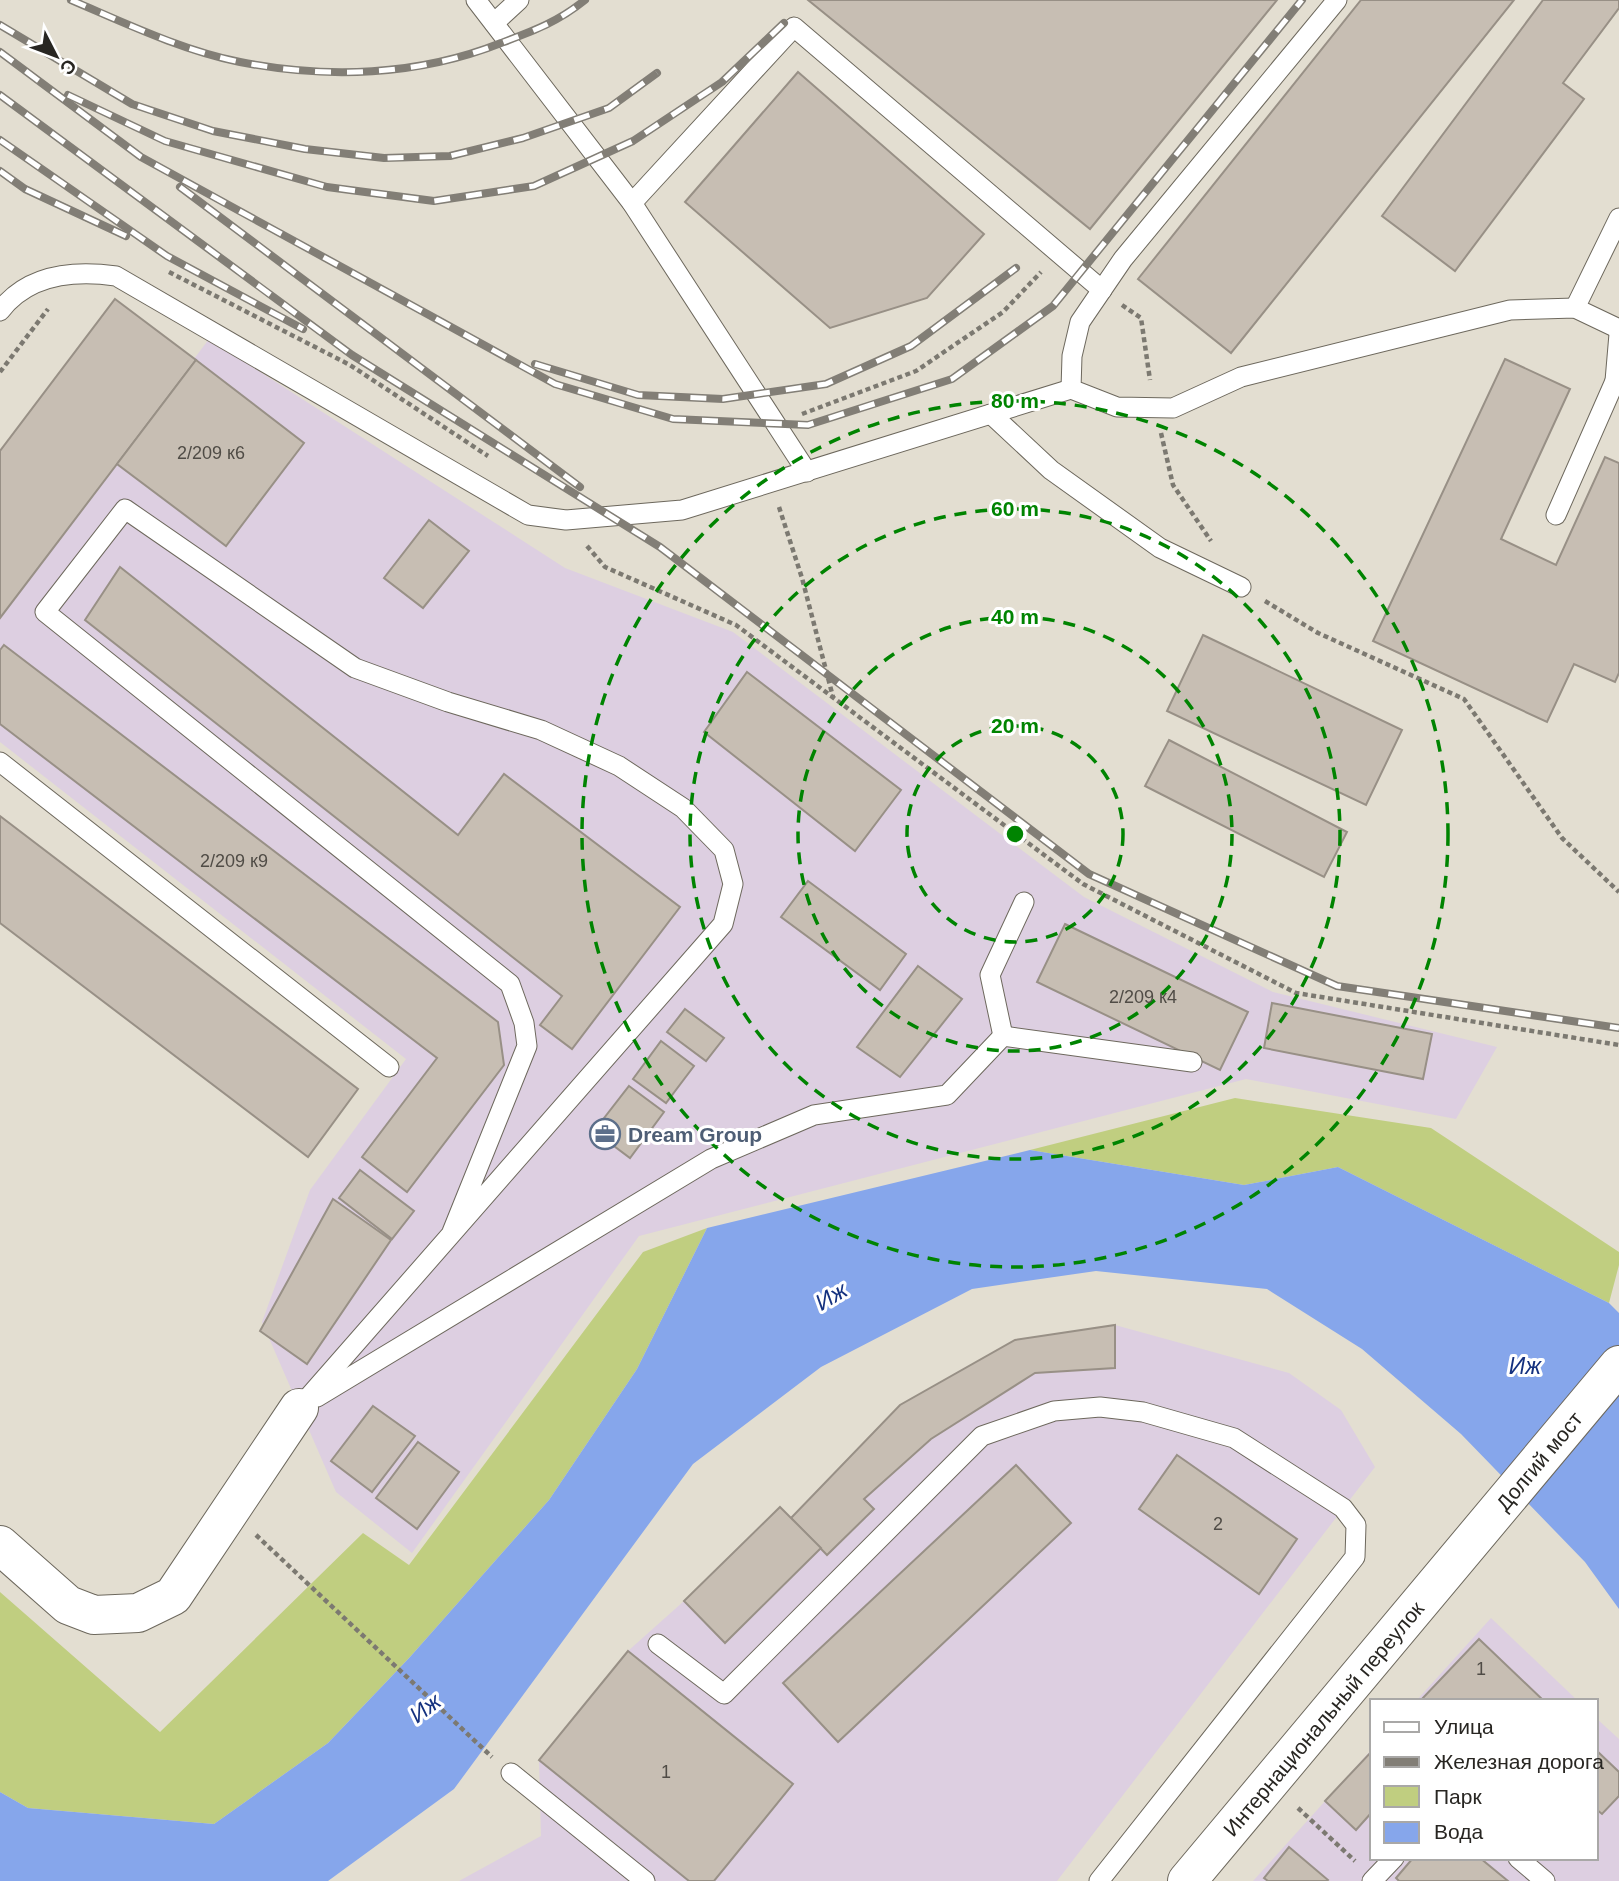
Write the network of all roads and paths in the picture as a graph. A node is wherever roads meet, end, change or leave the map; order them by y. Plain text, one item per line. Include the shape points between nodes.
1 (476, 0) edge
2 (519, 0) edge
3 (1337, 0) edge
4 (494, 23) junction
5 (632, 203) junction
6 (1619, 218) edge
7 (164, 271) dead end
8 (1102, 290) junction
9 (3, 301) edge
10 (50, 307) dead end
11 (1575, 308) junction
12 (1619, 331) edge
13 (0, 372) edge
14 (1617, 383) edge
15 (1071, 389) junction
16 (1154, 407) junction
17 (991, 414) junction
18 (496, 461) dead end
19 (807, 472) junction
20 (1556, 515) dead end
21 (566, 520) junction
22 (1241, 587) junction
23 (0, 762) edge
24 (1619, 892) edge
25 (1024, 902) dead end
26 (1003, 1036) junction
27 (1619, 1045) edge
28 (1192, 1062) dead end
29 (389, 1067) dead end
30 (452, 1232) junction
31 (1619, 1365) edge
32 (299, 1408) junction
33 (232, 1511) junction
34 (0, 1545) edge
35 (1458, 1558) joint
36 (658, 1644) dead end
37 (488, 1754) dead end
38 (511, 1773) dead end
39 (1290, 1802) dead end
40 (1392, 1860) edge
41 (1520, 1860) edge
42 (1373, 1880) edge
43 (645, 1881) edge
44 (1098, 1881) edge
45 (1188, 1881) edge
46 (1545, 1881) edge

1 - 4 lane
2 - 4 lane
3 - 8 lane
4 - 5 lane
5 - 8 lane via 794,27
5 - 19 lane
6 - 11 lane
7 - 18 path via 350,365
8 - 15 lane via 1080,322
8 - 16 path via 1141,318
9 - 21 lane via 35,282 69,272 116,276 528,514
10 - 13 path
11 - 12 lane
11 - 16 lane via 1510,310 1241,377 1173,408
12 - 14 lane
14 - 20 lane
15 - 16 lane via 1117,407
15 - 17 lane
16 - 22 path via 1173,485
17 - 19 lane
17 - 22 lane via 1051,470 1160,548
19 - 21 lane via 682,510
21 - 27 path via 606,567 736,625 1083,884 1296,993
22 - 24 path via 1318,633 1464,699 1562,838
23 - 29 lane
25 - 26 lane via 990,975
26 - 28 lane
26 - 32 lane via 947,1095 814,1115 711,1159
30 - 30 lane via 527,1046 510,984 46,612 125,509 355,668 541,730 619,766 683,808 724,850 733,884 723,924
30 - 32 lane
31 - 35 street, Долгий мост
32 - 33 street
33 - 34 street via 173,1596 138,1613 94,1615 68,1605
33 - 37 path
35 - 45 street, Интернациональный переулок
36 - 44 lane via 724,1694 982,1436 1054,1411 1100,1407 1143,1412 1234,1438 1343,1508 1356,1525 1355,1557
38 - 43 lane
39 - 42 path
40 - 42 lane
41 - 46 lane

